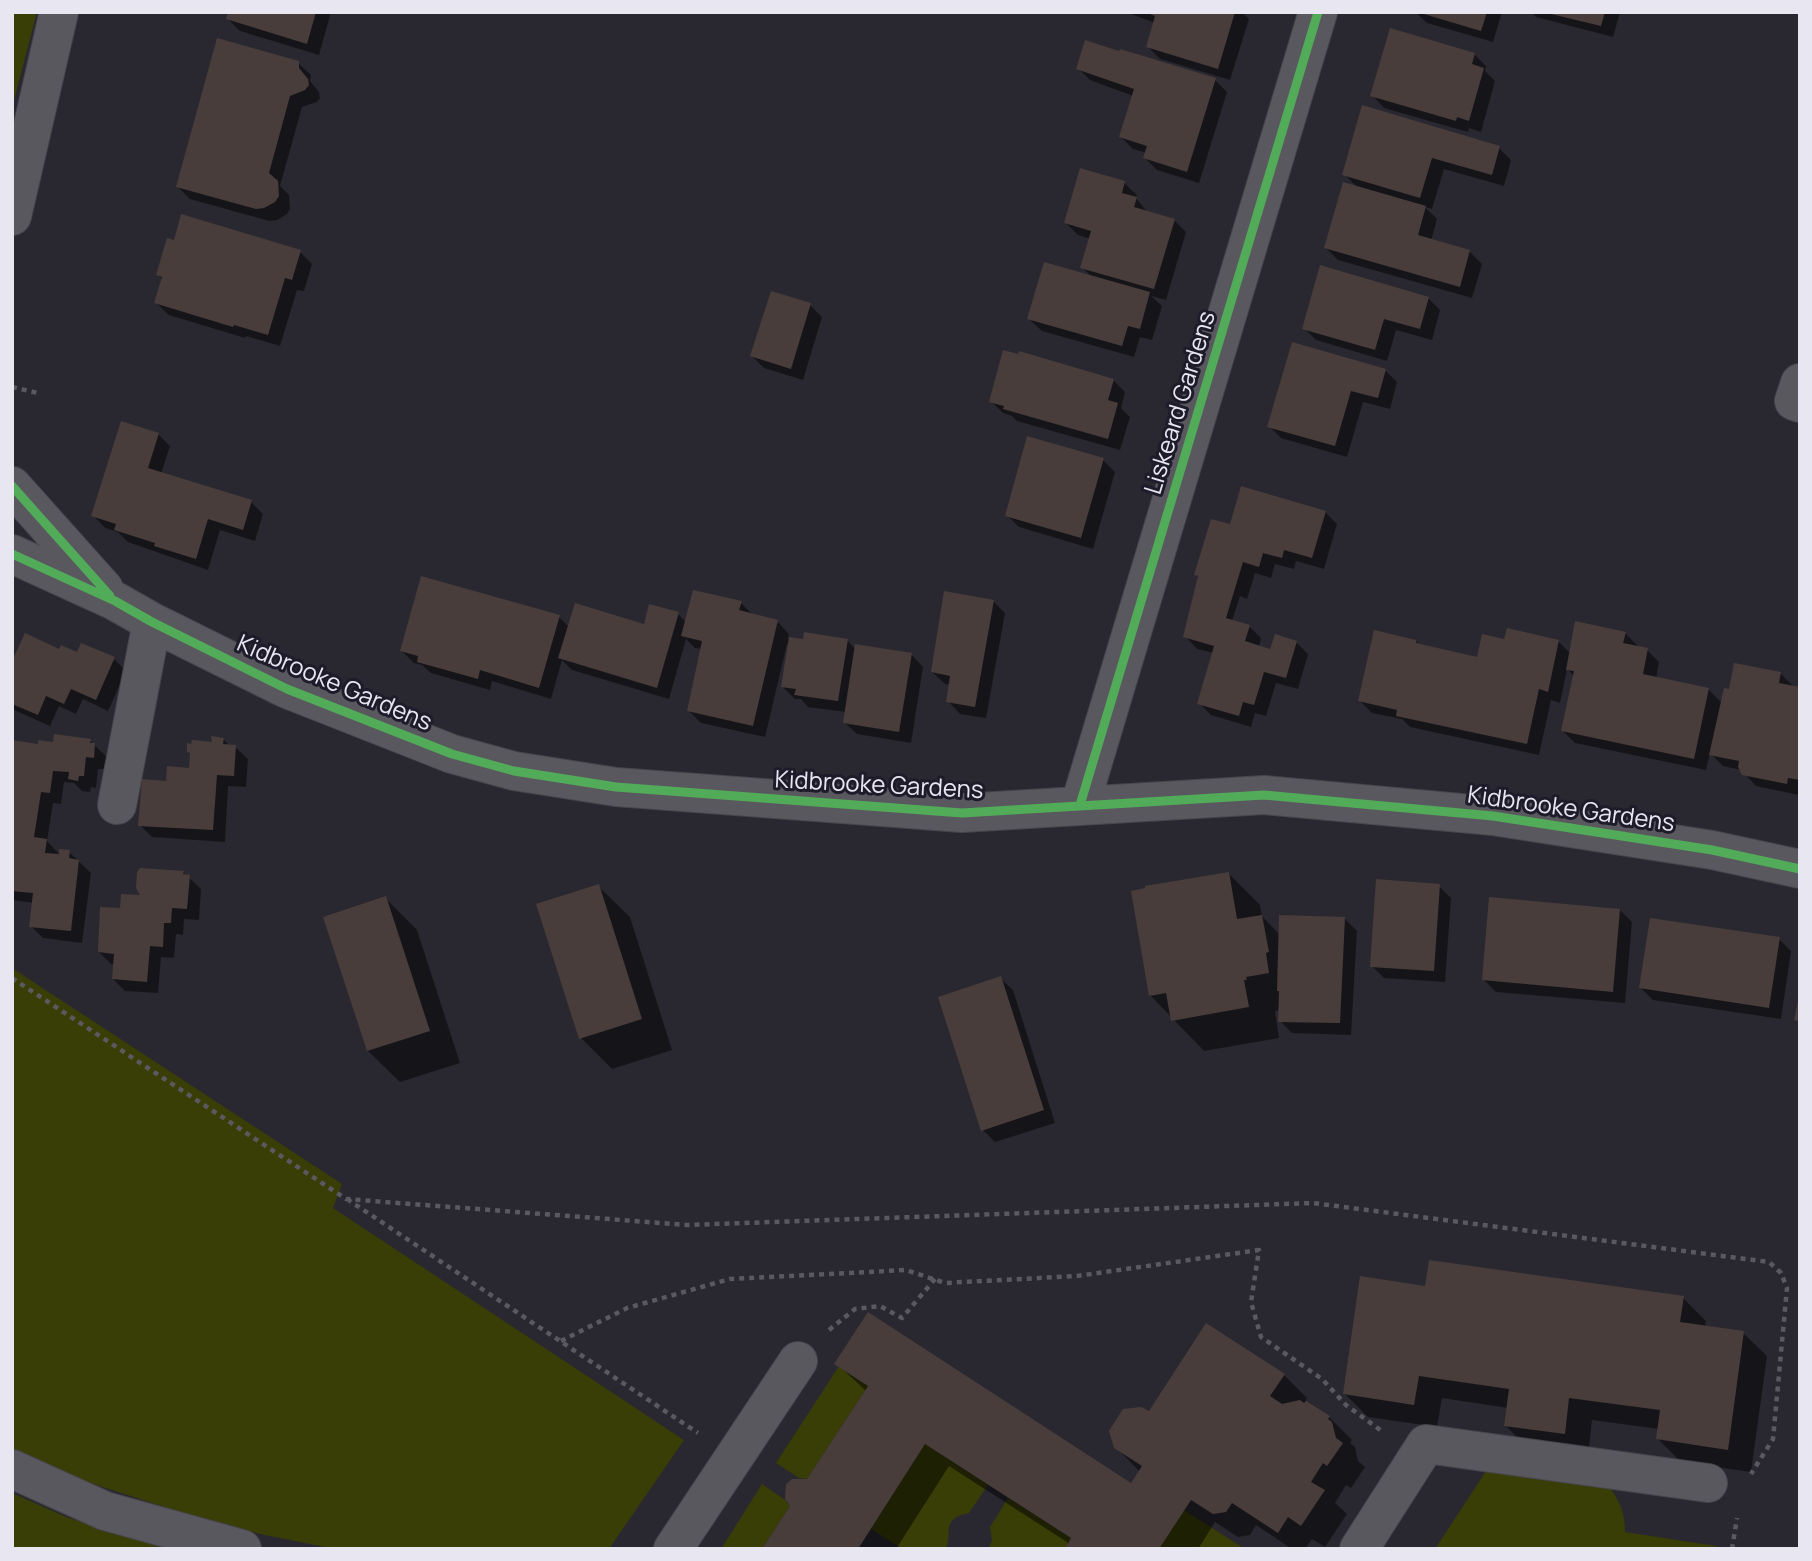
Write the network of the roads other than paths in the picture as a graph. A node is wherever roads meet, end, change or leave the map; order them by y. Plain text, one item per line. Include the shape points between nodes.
1 (59, 12) edge
2 (1318, 12) edge
3 (12, 216) edge
4 (1800, 383) edge
5 (1800, 403) edge
6 (12, 486) edge
7 (12, 554) edge
8 (115, 601) junction
9 (152, 622) junction
10 (1080, 805) junction
11 (117, 806) dead end
12 (1800, 869) edge
13 (798, 1361) road end
14 (12, 1469) edge
15 (1708, 1483) dead end
16 (242, 1549) edge
17 (673, 1549) edge
18 (1360, 1549) edge

1 - 3 street
2 - 10 street, Liskeard Gardens
4 - 5 street via 1794,401
6 - 8 street
7 - 8 street
8 - 9 street, Kidbrooke Gardens
9 - 10 street, Kidbrooke Gardens via 287,689 452,754 514,771 616,787 852,807 962,813
9 - 11 street
10 - 12 street, Kidbrooke Gardens via 1264,794 1493,816 1712,850
13 - 17 street
14 - 16 street via 105,1511
15 - 18 street via 1426,1444

